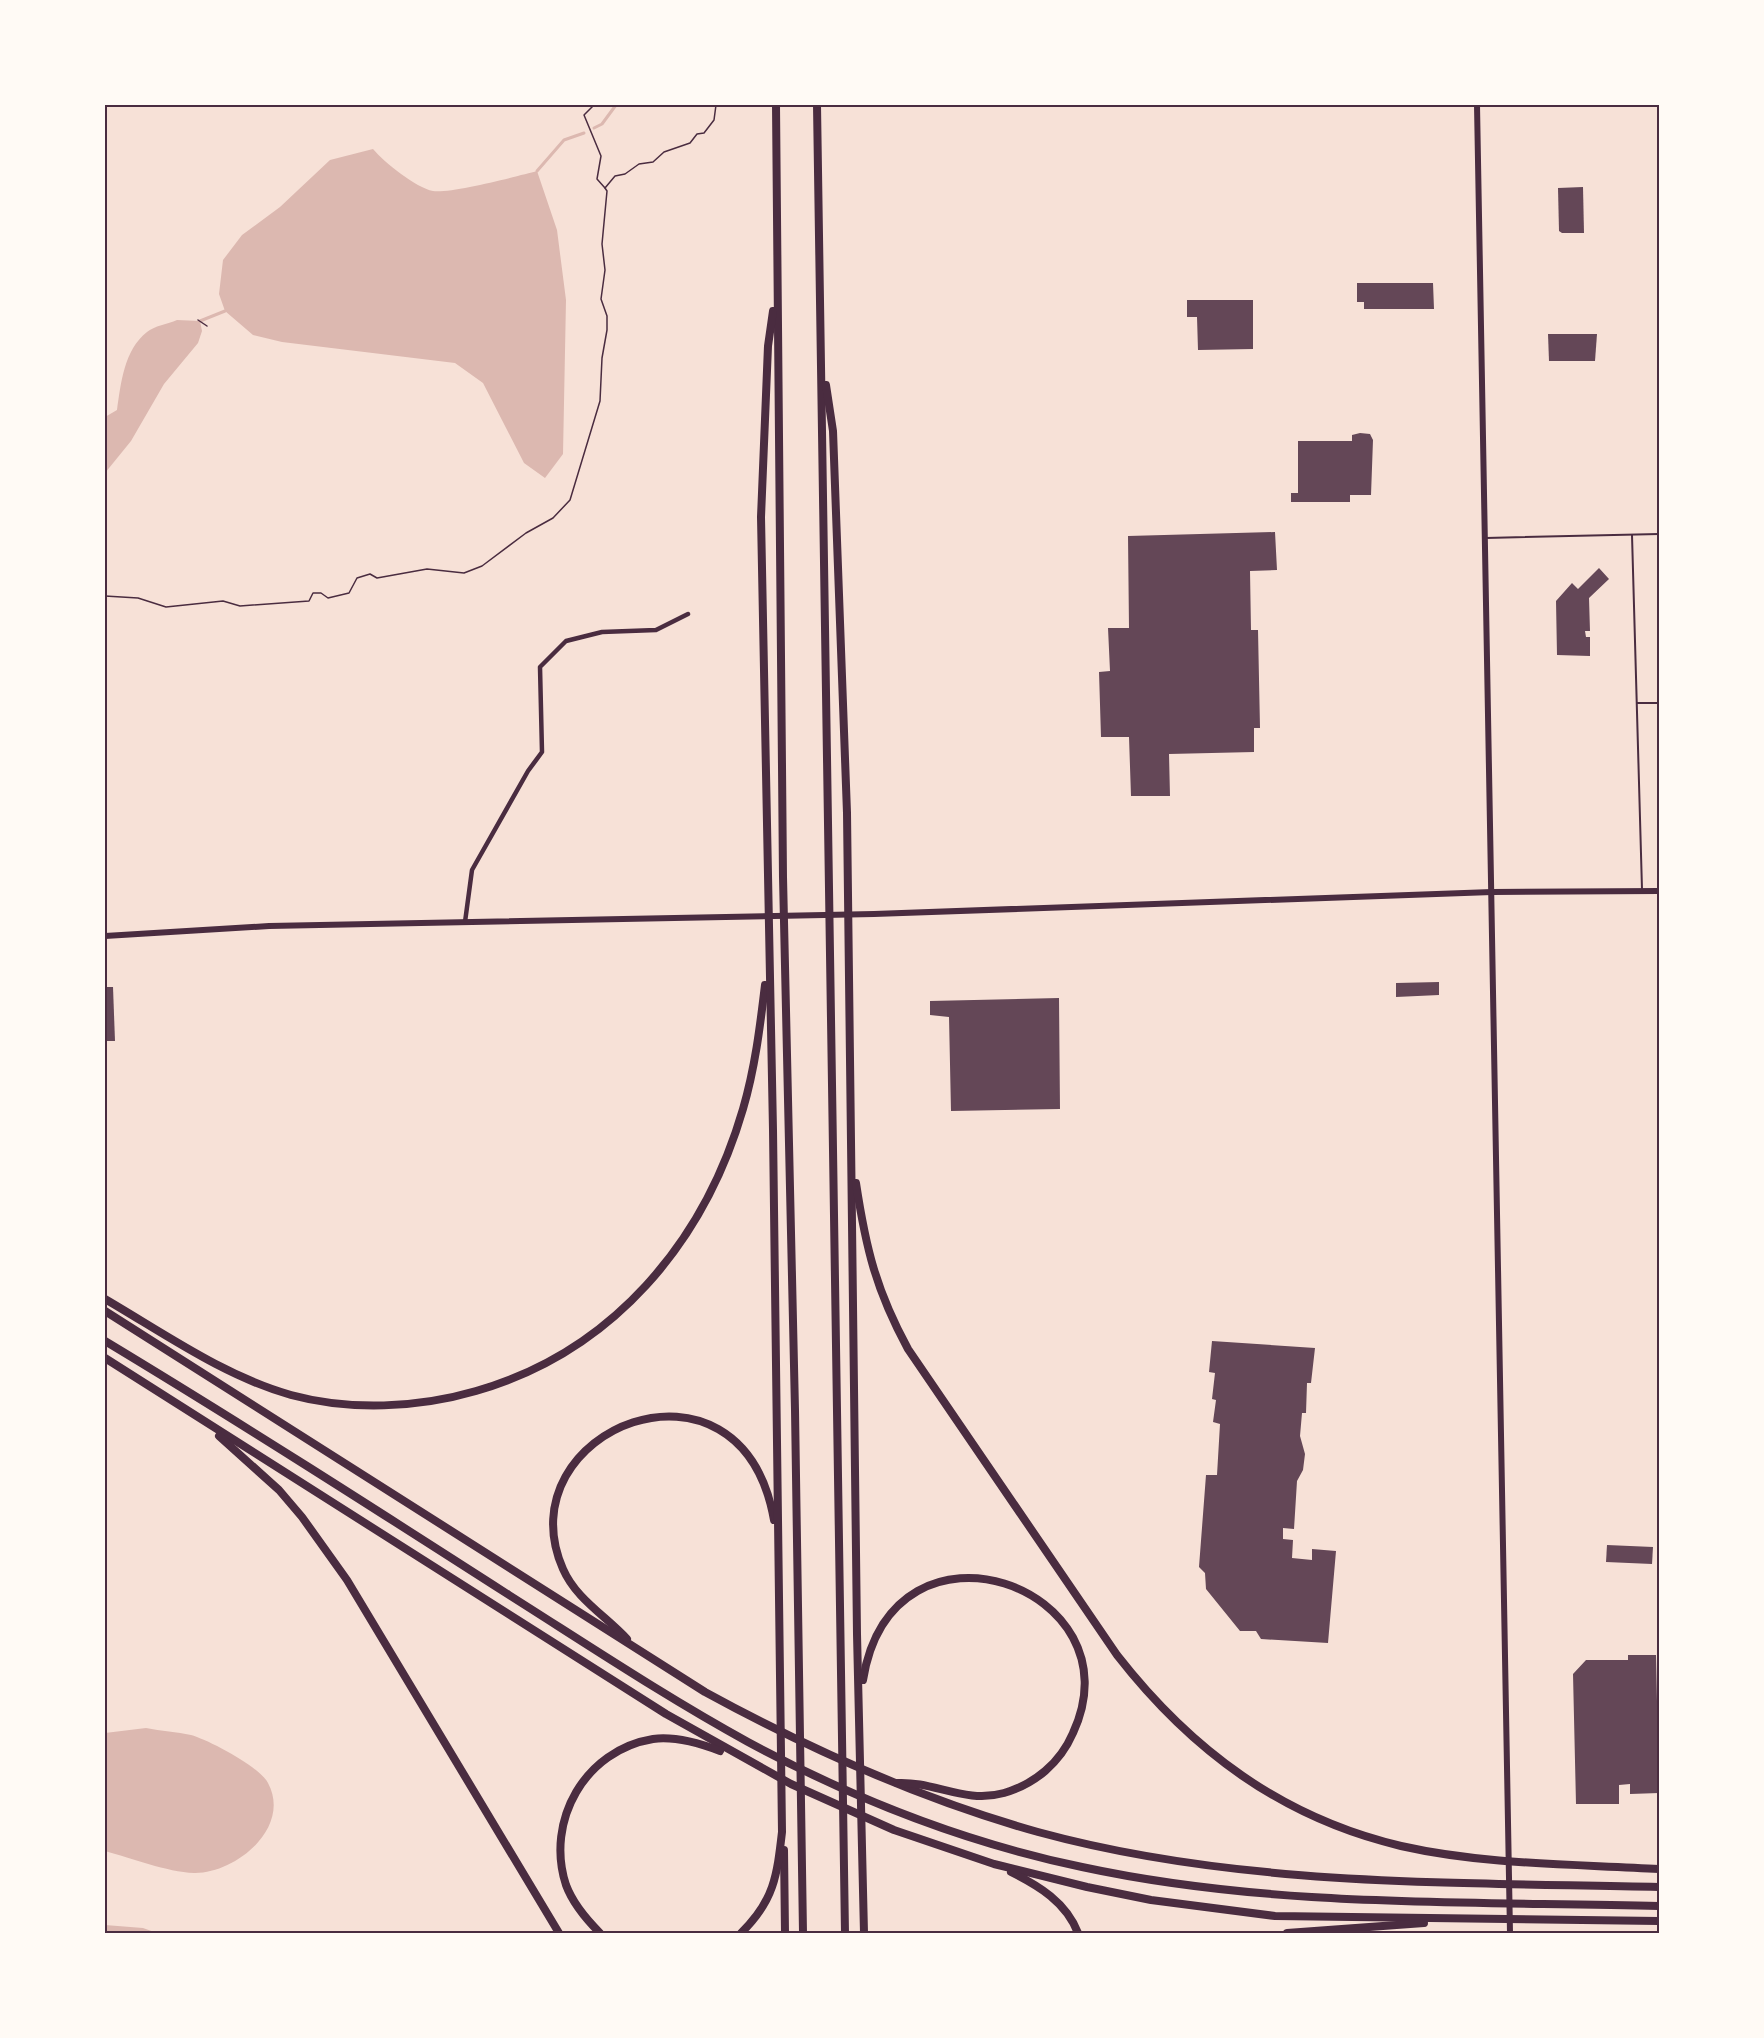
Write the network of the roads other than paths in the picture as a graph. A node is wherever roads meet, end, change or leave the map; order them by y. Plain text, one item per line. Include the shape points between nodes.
1 (776, 105) edge
2 (817, 105) edge
3 (1477, 105) edge
4 (777, 284) junction
5 (821, 352) junction
6 (1659, 534) edge
7 (1632, 535) junction
8 (1486, 538) junction
9 (688, 614) dead end
10 (1637, 703) junction
11 (1659, 703) edge
12 (1642, 891) junction
13 (1659, 891) edge
14 (1492, 892) junction
15 (465, 922) junction
16 (105, 936) edge
17 (769, 958) junction
18 (853, 1159) junction
19 (105, 1299) edge
20 (105, 1311) edge
21 (105, 1341) edge
22 (105, 1358) edge
23 (199, 1418) junction
24 (778, 1544) junction
25 (637, 1649) junction
26 (860, 1698) junction
27 (738, 1757) junction
28 (891, 1783) junction
29 (782, 1832) junction
30 (994, 1864) junction
31 (1659, 1869) edge
32 (1659, 1887) edge
33 (1659, 1905) edge
34 (1450, 1919) junction
35 (1659, 1921) edge
36 (559, 1933) edge
37 (600, 1933) edge
38 (741, 1933) edge
39 (785, 1933) edge
40 (802, 1933) edge
41 (845, 1933) edge
42 (864, 1933) edge
43 (1078, 1933) edge
44 (1287, 1933) edge
45 (1510, 1933) edge

1 - 4 highway
2 - 5 highway
3 - 8 main road
4 - 17 highway via 768,346 761,517
4 - 40 highway
5 - 18 highway via 833,442 847,813
5 - 41 highway
6 - 7 lane
7 - 8 lane
7 - 10 lane
8 - 14 main road
9 - 15 street via 656,630 602,632 566,641 540,668 542,752 472,870
10 - 11 lane
10 - 12 lane
12 - 13 main road
12 - 14 main road
14 - 15 main road via 874,914
14 - 45 main road
15 - 16 main road via 260,926
17 - 19 highway via 760,1035 743,1110 724,1162 694,1223 636,1298 560,1356 506,1382 455,1397 403,1405 349,1404 293,1395 248,1380
17 - 24 highway
18 - 26 highway
18 - 31 highway via 873,1270 886,1308 908,1349 1117,1655 1145,1692 1186,1734 1272,1796 1361,1835 1453,1855
20 - 25 highway
21 - 33 highway via 715,1723 825,1780 896,1810 1059,1862 1196,1888 1321,1899
22 - 23 highway
23 - 27 highway
23 - 36 highway via 279,1490 347,1580
24 - 25 highway via 761,1472 745,1449 722,1431 674,1416 625,1423 603,1434 580,1455 565,1478 554,1527 557,1552 575,1590
24 - 29 highway
25 - 28 highway via 756,1720
26 - 28 highway via 871,1649 895,1610 919,1591 957,1578 997,1580 1034,1596 1070,1633 1079,1655 1084,1679 1077,1724 1066,1748 1033,1781 1002,1794 980,1797 912,1782
26 - 42 highway
27 - 30 highway via 823,1800
27 - 37 highway via 698,1743 653,1739 626,1747 602,1762 584,1780 562,1822 561,1864 574,1902
28 - 32 highway via 1040,1832 1191,1863 1349,1879
29 - 38 highway via 771,1894
29 - 39 highway
30 - 34 highway via 1109,1892 1206,1908 1275,1916
30 - 43 highway via 1044,1890 1062,1906
34 - 35 highway
34 - 44 highway

